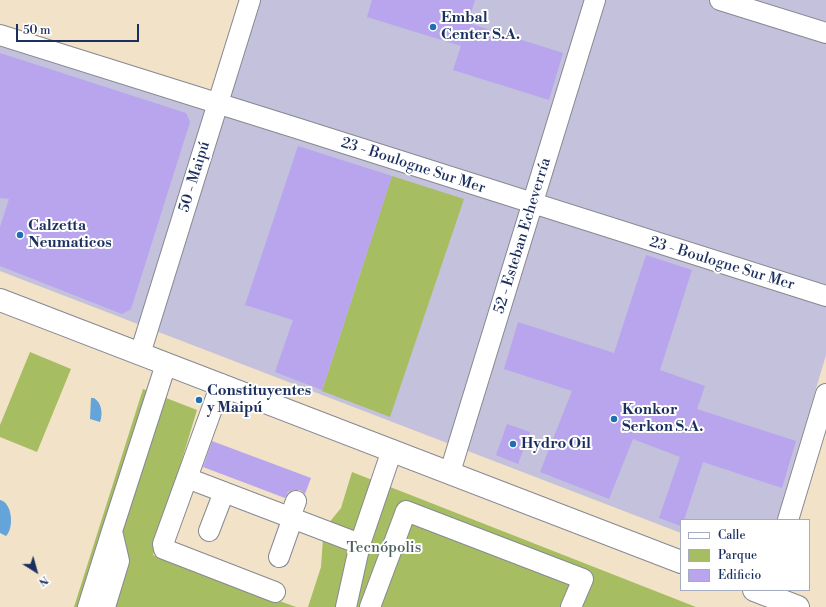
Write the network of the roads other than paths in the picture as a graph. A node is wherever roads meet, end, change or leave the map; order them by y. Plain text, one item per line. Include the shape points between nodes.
1 (250, 0) edge
2 (595, 0) edge
3 (720, 0) edge
4 (826, 33) edge
5 (0, 35) edge
6 (219, 103) junction
7 (533, 204) junction
8 (826, 296) edge
9 (0, 300) edge
10 (140, 354) junction
11 (166, 364) junction
12 (221, 384) junction
13 (826, 394) edge
14 (392, 450) junction
15 (450, 472) junction
16 (200, 477) junction
17 (224, 492) junction
18 (294, 510) junction
19 (788, 519) edge
20 (112, 531) junction
21 (209, 531) dead end
22 (360, 544) junction
23 (279, 557) dead end
24 (680, 562) edge
25 (762, 591) edge
26 (275, 592) dead end
27 (88, 607) edge
28 (105, 607) edge
29 (331, 607) edge
30 (346, 607) edge
31 (370, 607) edge
32 (571, 607) edge
33 (798, 607) edge

1 - 6 street, 50 - Maipú
2 - 7 street, 52 - Esteban Echeverría
3 - 4 street
5 - 6 street, 23 - Boulogne Sur Mer
6 - 7 street, 23 - Boulogne Sur Mer
6 - 10 street, 50 - Maipú
7 - 8 street, 23 - Boulogne Sur Mer
7 - 15 street, 52 - Esteban Echeverría
9 - 10 main road
10 - 11 main road
11 - 12 main road
11 - 20 street
12 - 14 main road
12 - 16 street
13 - 19 street
14 - 15 main road
14 - 22 street
15 - 24 main road
16 - 17 street
16 - 26 street via 163,544 164,549
17 - 18 street
17 - 21 street
18 - 22 street
18 - 23 street
20 - 27 street
20 - 28 street via 119,561
22 - 29 street
22 - 30 street
25 - 33 main road
31 - 32 street via 406,511 583,579

